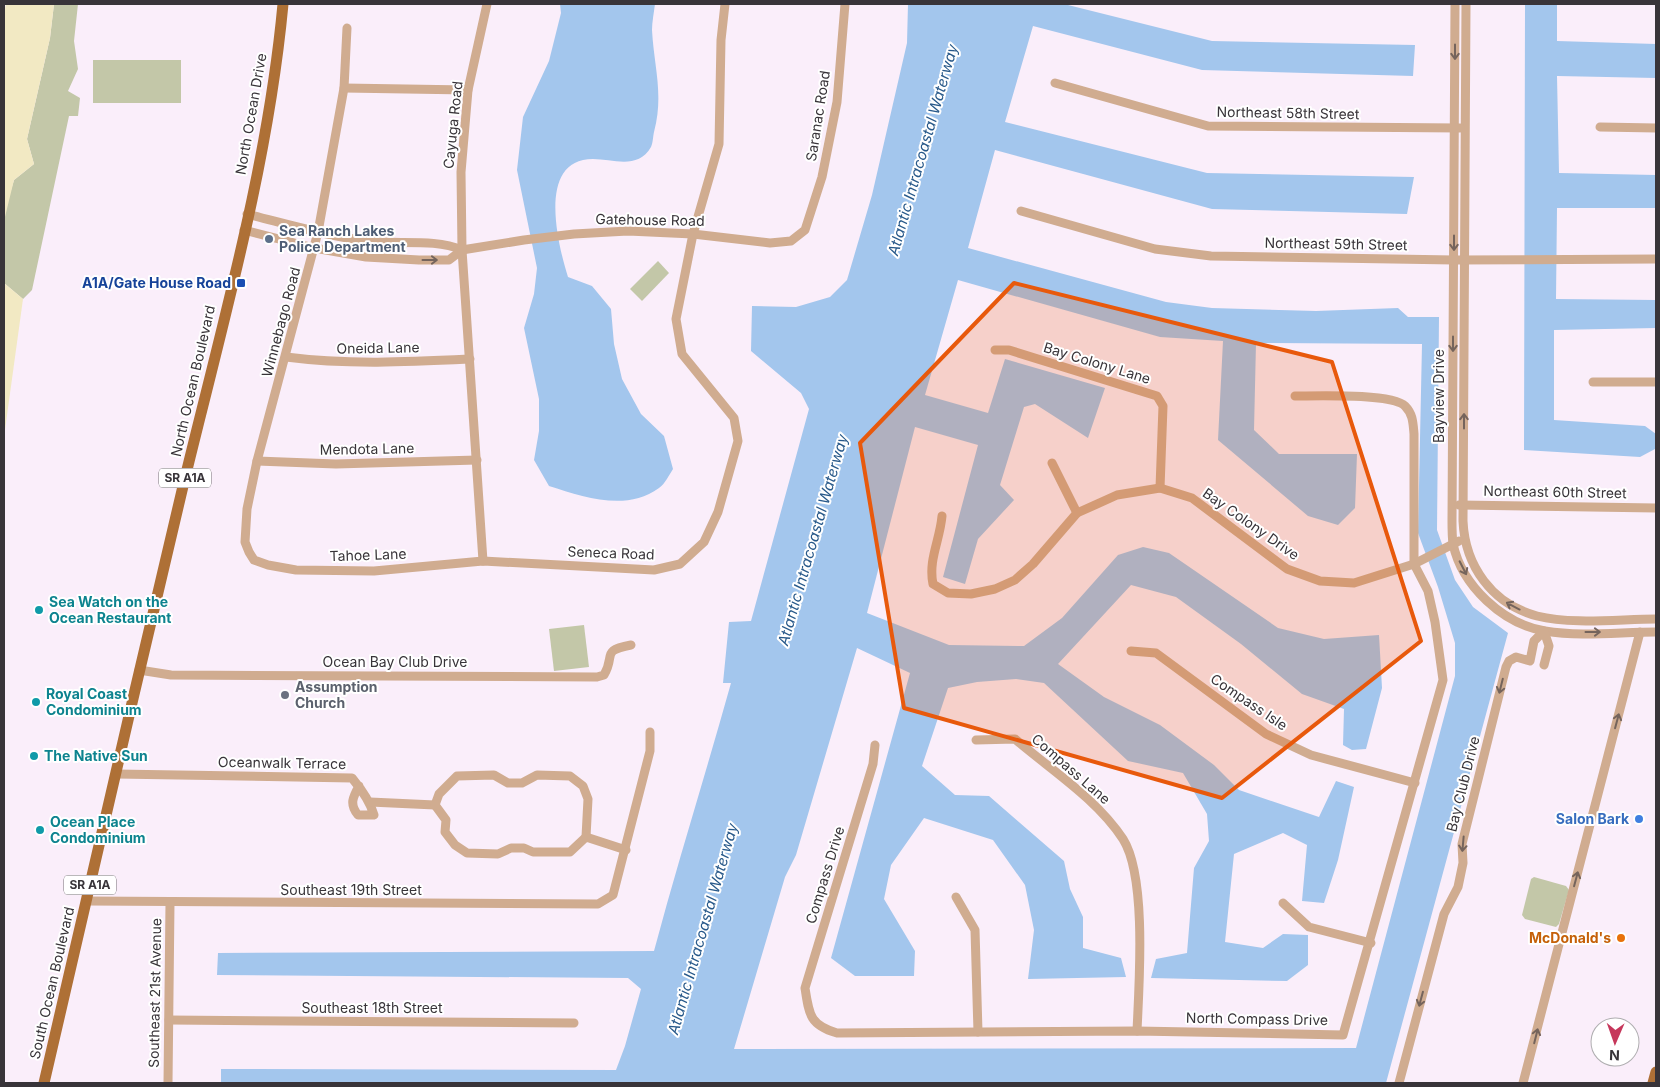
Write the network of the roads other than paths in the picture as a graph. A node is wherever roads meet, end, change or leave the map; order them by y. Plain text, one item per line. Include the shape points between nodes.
1 (283, 4) edge
2 (487, 4) edge
3 (725, 4) edge
4 (845, 4) edge
5 (1455, 4) edge
6 (1466, 4) edge
7 (347, 28) dead end
8 (1455, 71) junction
9 (1466, 71) junction
10 (1055, 83) dead end
11 (344, 88) junction
12 (468, 90) junction
13 (1600, 127) dead end
14 (1454, 128) junction
15 (1466, 128) junction
16 (1656, 128) edge
17 (1454, 197) junction
18 (1465, 197) junction
19 (1021, 211) dead end
20 (247, 214) junction
21 (244, 230) junction
22 (805, 230) joint
23 (318, 232) junction
24 (693, 234) junction
25 (314, 248) junction
26 (462, 250) junction
27 (1656, 259) edge
28 (1454, 260) junction
29 (1465, 260) junction
30 (1454, 321) junction
31 (1465, 321) junction
32 (995, 350) dead end
33 (286, 357) junction
34 (470, 359) junction
35 (1593, 382) dead end
36 (1656, 382) edge
37 (1453, 384) junction
38 (1464, 384) junction
39 (1295, 396) dead end
40 (1453, 449) junction
41 (1464, 449) junction
42 (477, 460) junction
43 (257, 462) junction
44 (1052, 463) dead end
45 (1160, 488) junction
46 (1452, 504) junction
47 (1464, 505) junction
48 (1656, 508) edge
49 (1077, 513) junction
50 (942, 516) dead end
51 (1464, 540) junction
52 (1449, 544) junction
53 (254, 560) joint
54 (483, 561) junction
55 (1414, 564) junction
56 (1549, 618) junction
57 (1656, 619) edge
58 (1544, 631) junction
59 (1640, 632) junction
60 (1656, 632) edge
61 (631, 645) dead end
62 (1131, 651) dead end
63 (1544, 665) dead end
64 (139, 670) junction
65 (135, 686) joint
66 (650, 732) dead end
67 (976, 740) dead end
68 (875, 745) dead end
69 (116, 774) junction
70 (1415, 783) junction
71 (359, 786) junction
72 (370, 802) junction
73 (435, 804) junction
74 (586, 837) junction
75 (626, 850) junction
76 (956, 897) dead end
77 (87, 901) junction
78 (170, 903) junction
79 (1283, 903) dead end
80 (1370, 943) junction
81 (809, 1013) joint
82 (169, 1020) junction
83 (574, 1023) dead end
84 (1137, 1031) junction
85 (978, 1032) junction
86 (1656, 1072) edge
87 (44, 1083) edge
88 (168, 1083) edge
89 (1399, 1083) edge
90 (1523, 1083) edge
91 (1653, 1083) edge

1 - 20 main road, North Ocean Drive / SR A1A via 272,94
2 - 12 street, Cayuga Road
3 - 24 street via 719,144
4 - 22 street, Saranac Road via 837,102 822,177
5 -> 8 street, Bayview Drive
6 - 9 street, Bayview Drive
7 - 11 street, Winnebago Road
8 - 9 street
8 - 14 street, Bayview Drive
9 - 15 street, Bayview Drive
10 - 14 street, Northeast 58th Street via 1208,126
11 - 12 street
11 - 23 street, Winnebago Road
12 - 26 street, Cayuga Road via 461,172
13 - 16 street
14 - 15 street, Northeast 58th Street
14 - 17 street, Bayview Drive
15 - 18 street, Bayview Drive
17 - 18 street
17 -> 28 street, Bayview Drive
18 - 29 street, Bayview Drive
19 - 28 street, Northeast 59th Street via 1155,249 1211,256
20 - 21 main road, North Ocean Drive / SR A1A
20 - 23 street, Gatehouse Road
21 - 25 street, Gatehouse Road
21 - 64 main road, North Ocean Boulevard / SR A1A
22 - 24 street, Gatehouse Road via 791,241 770,243
23 - 25 street, Winnebago Road
23 - 26 street, Gatehouse Road via 368,241 448,244
24 - 26 street, Gatehouse Road via 628,231 574,234
24 - 54 street, Seneca Road via 676,319 682,354 734,418 738,441 718,512 704,542 680,564 654,570
25 -> 26 street, Gatehouse Road via 366,257 419,260 450,260
25 - 33 street, Winnebago Road
26 - 34 street
27 - 29 street, Northeast 59th Street
28 - 29 street, Northeast 59th Street
28 - 30 street, Bayview Drive
29 - 31 street, Bayview Drive
30 - 31 street
30 -> 37 street, Bayview Drive
31 - 38 street, Bayview Drive
32 - 45 street, Bay Colony Lane via 1009,350 1157,396 1164,406
33 - 34 street, Oneida Lane via 368,363
33 - 43 street, Winnebago Road
34 - 42 street
35 - 36 street
37 - 38 street
37 - 40 street, Bayview Drive
41 -> 38 street, Bayview Drive
39 - 55 street via 1387,398 1403,404 1412,415
40 - 41 street
40 - 46 street, Bayview Drive
41 - 47 street, Bayview Drive
42 - 43 street, Mendota Lane via 336,464
42 - 54 street
43 - 53 street, Winnebago Road via 247,510 246,542
44 - 49 street
45 - 49 street, Bay Colony Drive via 1117,495
45 - 55 street, Bay Colony Drive via 1192,498 1287,569 1320,581 1354,583
46 - 47 street, Northeast 60th Street
46 - 52 street, Bayview Drive
47 - 48 street, Northeast 60th Street
47 - 51 street, Bayview Drive
49 - 50 street, Bay Colony Drive via 1015,580 995,589 971,594 948,593 932,584 930,569 941,533
51 - 52 street, Bay Colony Drive
56 -> 51 street, Bayview Drive via 1522,610 1492,590 1472,564
52 - 55 street, Bay Colony Drive
52 -> 58 street, Bayview Drive via 1484,598 1515,620
53 - 54 street, Tahoe Lane via 296,570 374,571
55 - 70 street, North Compass Drive via 1428,591 1443,680
56 - 57 street, Bayview Drive
56 - 58 street, Bay Club Drive
58 -> 59 street, Bayview Drive
58 - 63 street, Bay Club Drive via 1549,646
58 -> 89 street, Bay Club Drive via 1534,641 1530,661 1516,657 1506,667 1462,844 1463,862 1458,887 1444,914
59 - 60 street, Bayview Drive
90 -> 59 street
61 - 64 street, Ocean Bay Club Drive via 614,648 609,654 604,675 597,677 171,675
62 - 70 street, Compass Isle via 1156,654 1266,734 1310,755
64 - 65 main road, North Ocean Boulevard / SR A1A
65 - 69 main road, South Ocean Boulevard / SR A1A
66 - 75 street via 650,751
67 - 84 street, Compass Lane via 1015,739 1100,811 1124,841 1137,881 1140,966
68 - 81 street, Compass Drive via 873,764 805,988
69 - 71 street, Oceanwalk Terrace via 352,778
69 - 77 main road, South Ocean Boulevard / SR A1A
70 - 80 street, North Compass Drive
71 - 72 street, Oceanwalk Terrace
71 - 72 street, Oceanwalk Terrace via 352,808 358,815 374,815
72 - 73 street
73 - 74 street via 446,820 445,832 467,853 498,854 511,848 533,852 570,852
73 - 74 street via 439,794 457,776 494,775 508,783 522,783 537,775 570,776 583,786 588,798
74 - 75 street
75 - 78 street, Southeast 19th Street via 613,895 598,904
76 - 85 street via 975,930
77 - 78 street, Southeast 19th Street
77 - 87 main road, South Ocean Boulevard / SR A1A
78 - 82 street, Southeast 21st Avenue
79 - 80 street via 1309,927
80 - 84 street, North Compass Drive via 1343,1035
81 - 85 street, North Compass Drive via 820,1028 837,1033
82 - 83 street, Southeast 18th Street
82 - 88 street, Southeast 21st Avenue
84 - 85 street, North Compass Drive
86 - 91 main road

